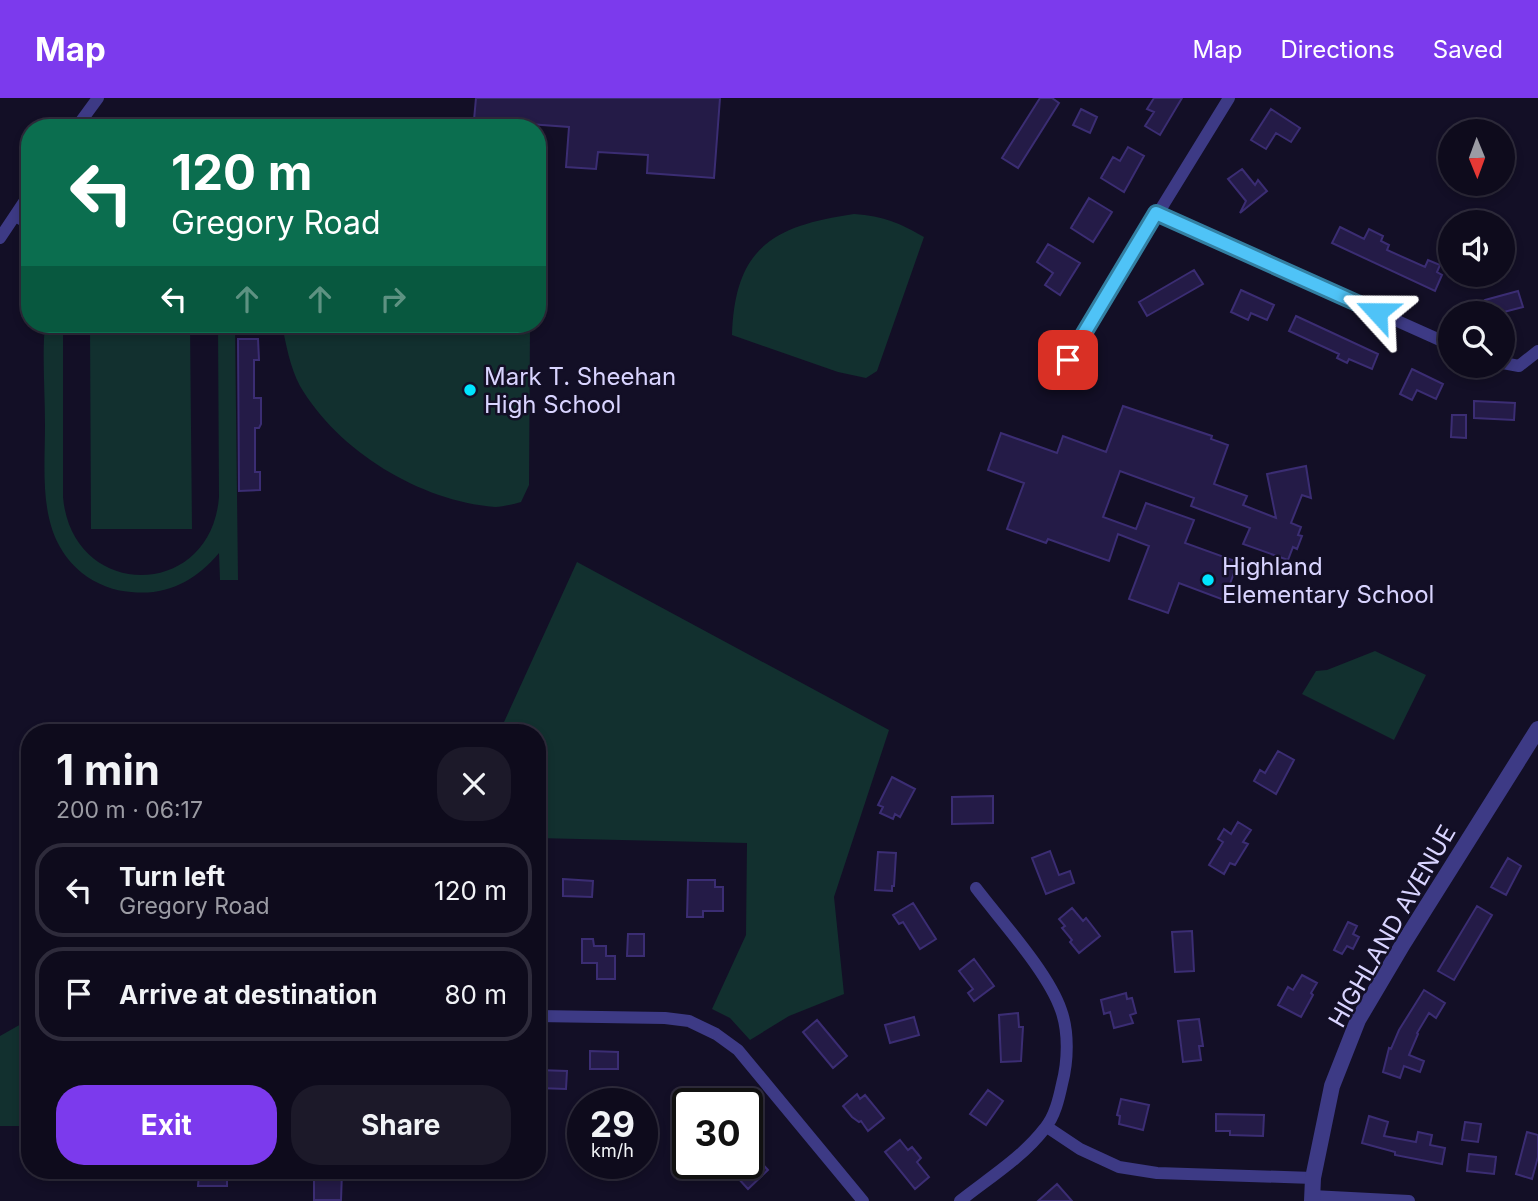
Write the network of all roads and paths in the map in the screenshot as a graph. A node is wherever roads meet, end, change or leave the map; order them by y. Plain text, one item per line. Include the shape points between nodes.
1 (98, 98) edge
2 (1229, 98) edge
3 (83, 119) edge
4 (21, 206) edge
5 (1156, 213) junction
6 (13, 218) junction
7 (21, 223) edge
8 (0, 238) edge
9 (1438, 339) edge
10 (1538, 351) edge
11 (1515, 365) edge
12 (1058, 376) dead end
13 (1538, 729) edge
14 (976, 888) dead end
15 (546, 1016) edge
16 (1047, 1127) junction
17 (1313, 1178) junction
18 (1312, 1199) edge
19 (863, 1201) edge
20 (960, 1201) edge
21 (1409, 1201) edge

1 - 3 street
2 - 5 street
4 - 6 street
5 - 9 street
5 - 12 street
6 - 7 lane
6 - 8 street
10 - 11 street
13 - 17 street, HIGHLAND AVENUE via 1358,1020 1332,1086
14 - 16 street via 1045,979 1061,1010 1065,1072
15 - 19 street via 665,1018 689,1021 716,1034 738,1050
16 - 17 street via 1119,1167 1157,1173
16 - 20 street
17 - 18 street, HIGHLAND AVENUE
18 - 21 street

